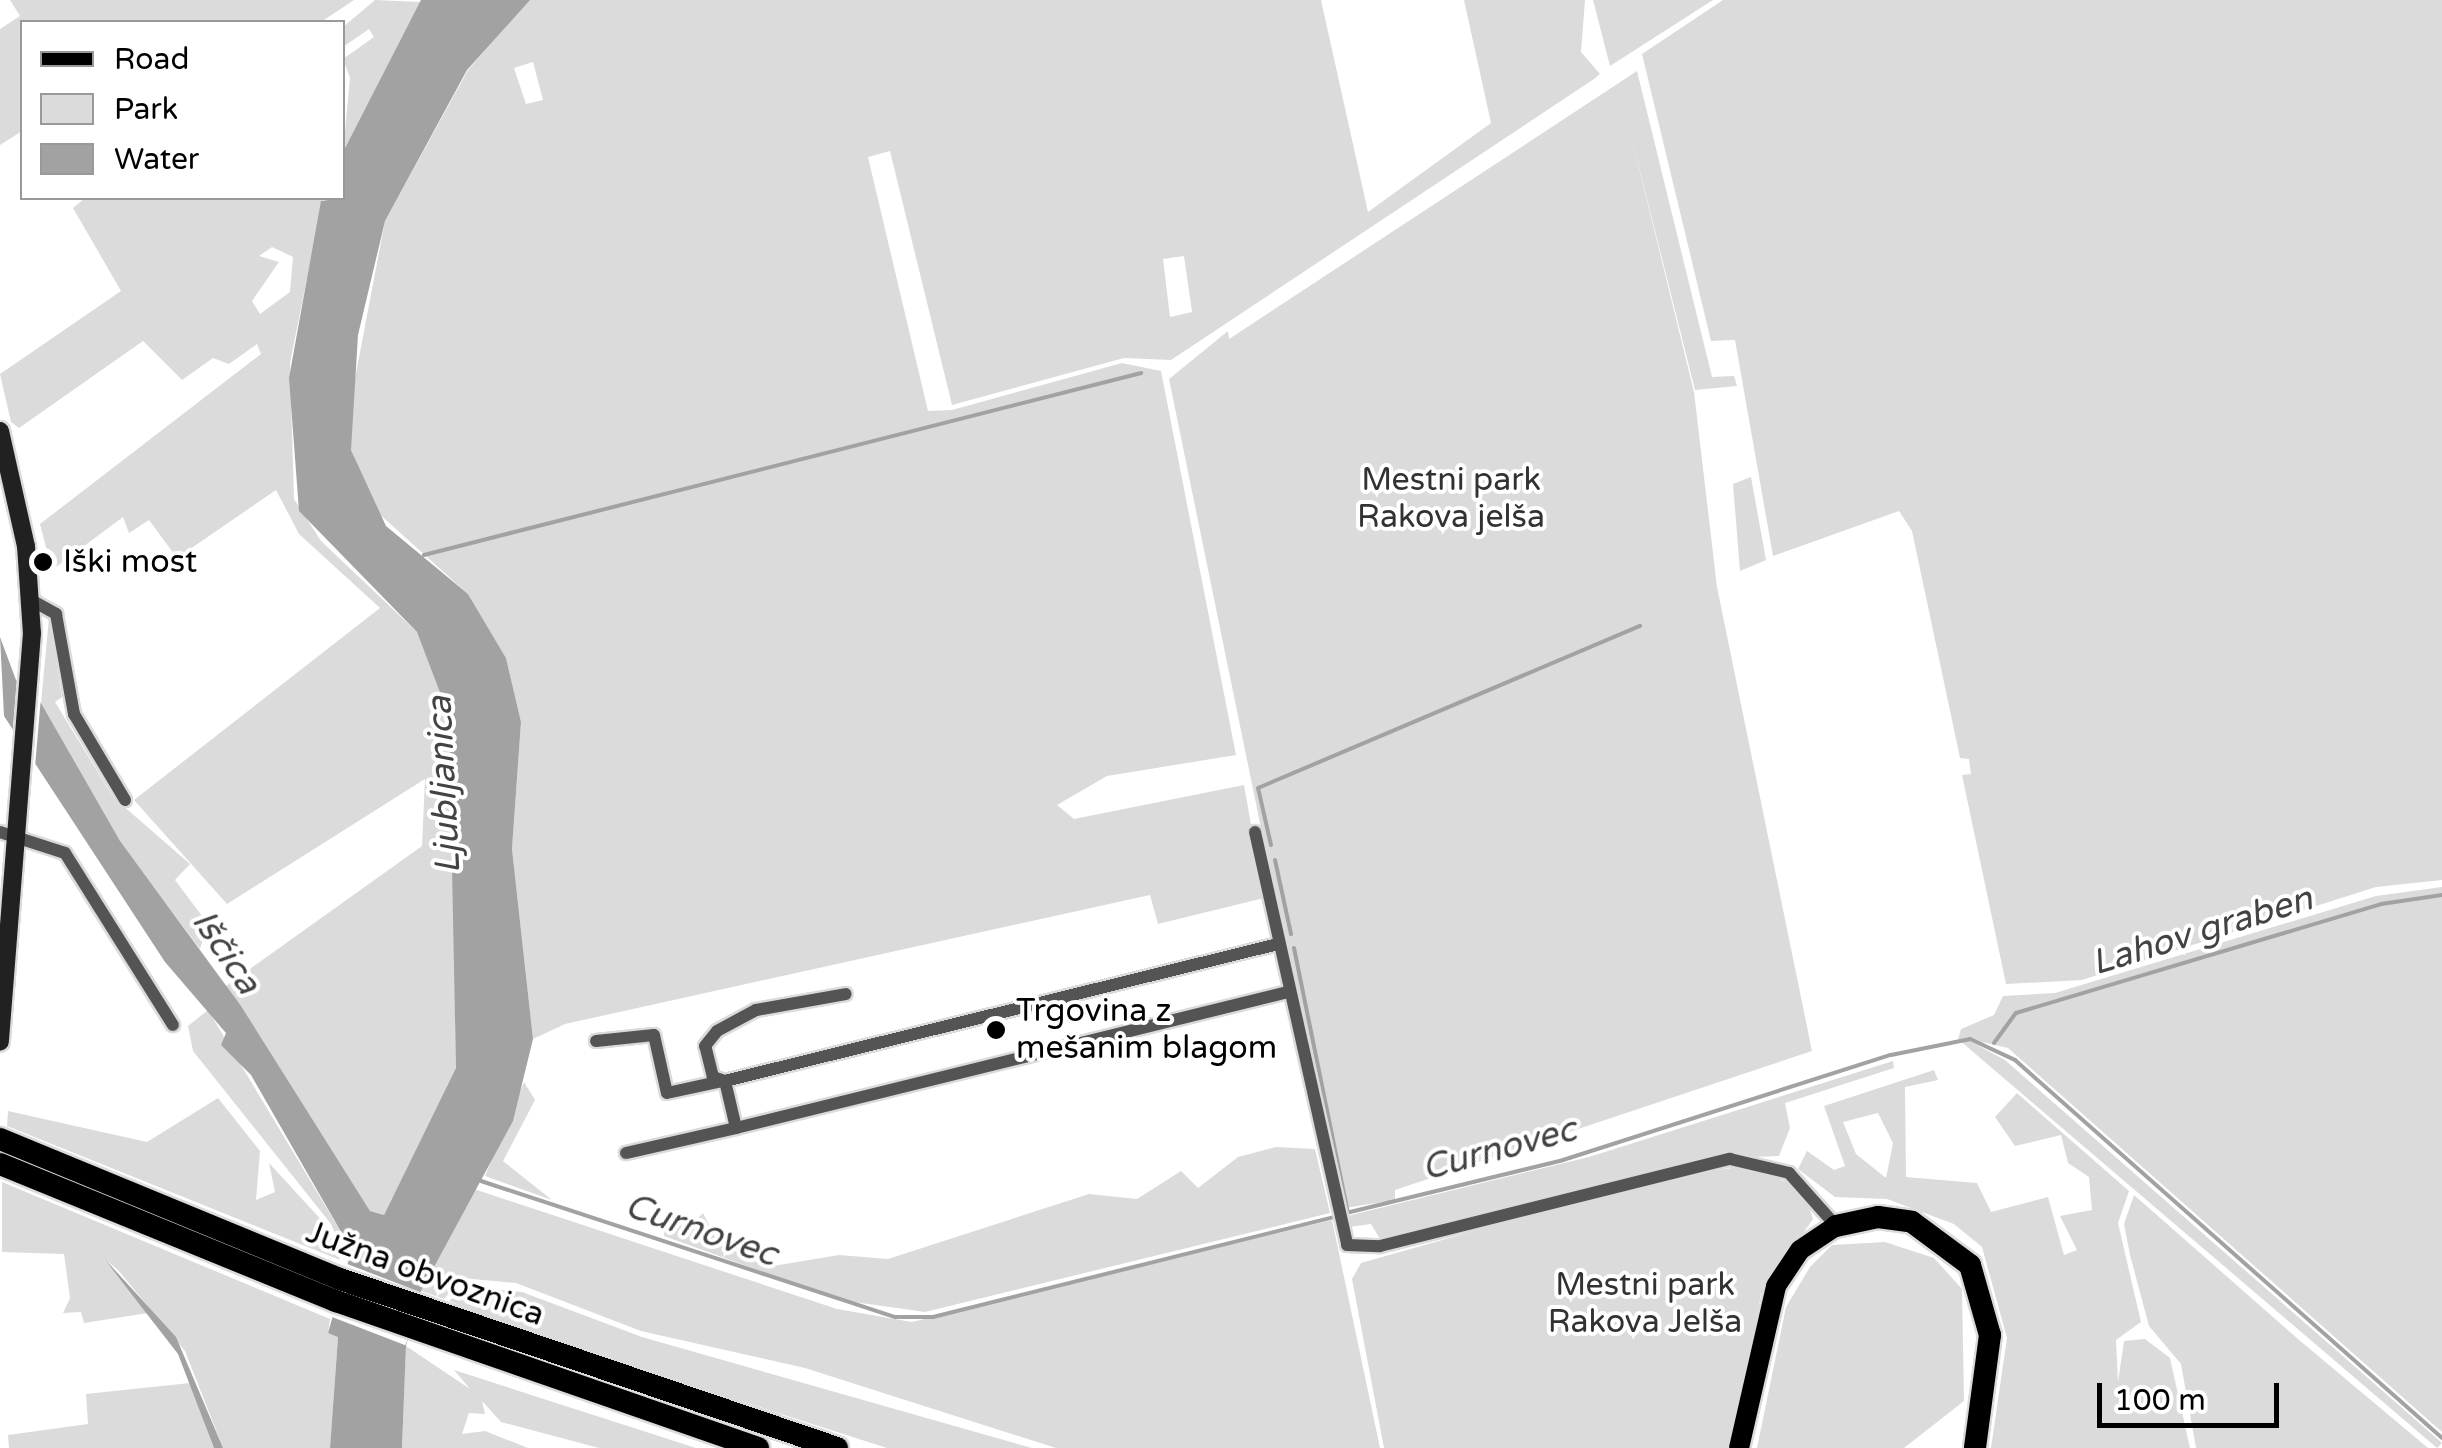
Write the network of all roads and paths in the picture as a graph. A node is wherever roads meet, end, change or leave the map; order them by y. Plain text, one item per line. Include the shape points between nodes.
1 (0, 431) edge
2 (31, 600) junction
3 (125, 800) dead end
4 (1255, 832) dead end
5 (8, 834) edge
6 (1278, 944) junction
7 (1288, 992) junction
8 (846, 994) dead end
9 (173, 1025) dead end
10 (596, 1041) dead end
11 (0, 1042) edge
12 (725, 1080) junction
13 (736, 1128) junction
14 (0, 1140) edge
15 (626, 1153) dead end
16 (0, 1164) edge
17 (1836, 1226) junction
18 (227, 1247) junction
19 (498, 1349) junction
20 (758, 1448) edge
21 (836, 1448) edge
22 (1739, 1448) edge
23 (1975, 1448) edge

1 - 2 main road
2 - 3 street via 56,614 74,714
2 - 5 main road via 19,812
4 - 6 street
5 - 9 street via 65,854 83,873
5 - 11 main road via 14,874
6 - 7 street
6 - 12 street
7 - 13 street
7 - 17 street via 1337,1229 1353,1248 1730,1160 1790,1173
8 - 12 street via 756,1010 717,1031 706,1046 713,1077
10 - 12 street via 654,1035 667,1092
12 - 13 street
13 - 15 street
14 - 18 highway, Južna obvoznica
16 - 18 highway, Južna obvoznica
17 - 22 main road via 1800,1250 1776,1286
17 - 23 highway via 1878,1217 1912,1222 1970,1264 1990,1335
18 - 19 highway, Južna obvoznica
19 - 20 highway, Južna obvoznica
19 - 21 highway, Južna obvoznica

